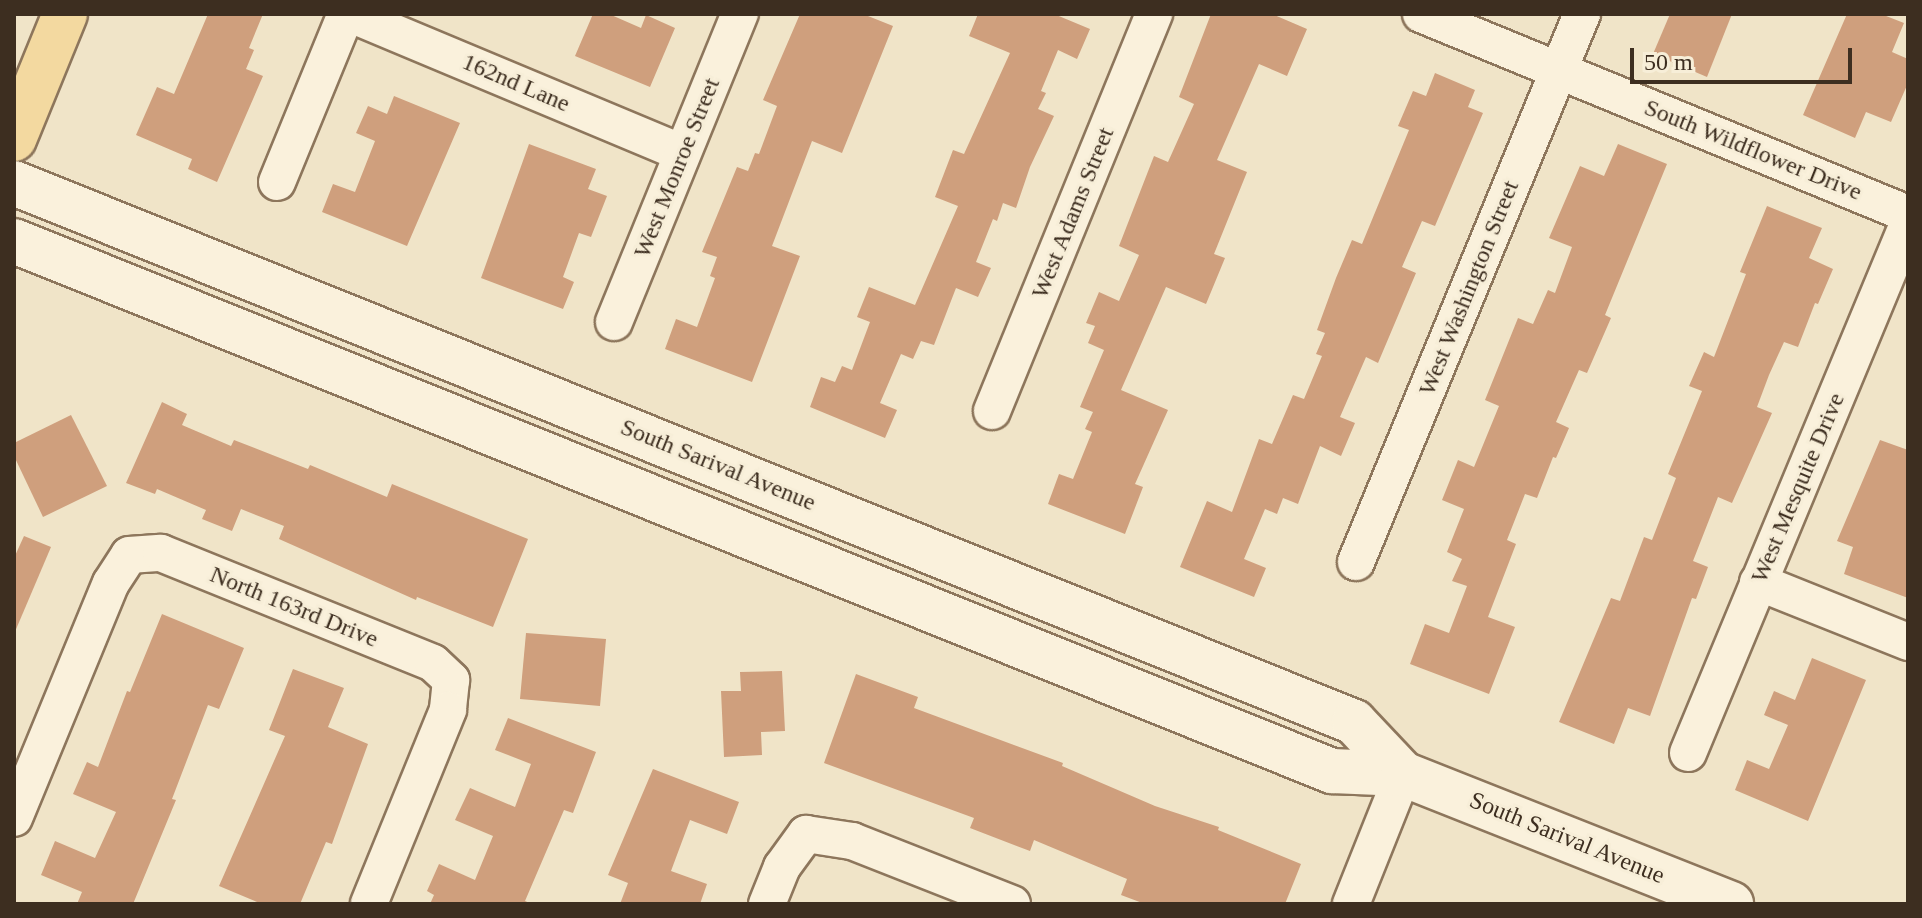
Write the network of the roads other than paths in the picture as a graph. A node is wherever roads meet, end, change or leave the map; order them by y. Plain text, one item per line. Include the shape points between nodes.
1 (65, 14) edge
2 (348, 14) edge
3 (740, 14) edge
4 (1154, 14) edge
5 (1421, 14) edge
6 (1582, 14) edge
7 (1559, 71) junction
8 (14, 139) edge
9 (682, 153) junction
10 (277, 182) dead end
11 (14, 183) edge
12 (1908, 214) edge
13 (1908, 224) edge
14 (14, 241) edge
15 (614, 322) dead end
16 (992, 411) dead end
17 (1356, 562) dead end
18 (1758, 582) junction
19 (1908, 642) edge
20 (1688, 753) dead end
21 (1403, 774) junction
22 (14, 818) edge
23 (369, 904) edge
24 (767, 904) edge
25 (1012, 904) edge
26 (1351, 904) edge
27 (1731, 904) edge

1 - 8 main road
2 - 9 street, 162nd Lane
2 - 10 street
3 - 9 street, West Monroe Street
4 - 16 street, West Adams Street
5 - 7 street, South Wildflower Drive
6 - 7 street, West Washington Street
7 - 12 street, South Wildflower Drive
7 - 17 street, West Washington Street
9 - 15 street, West Monroe Street
11 - 21 main road, South Sarival Avenue via 1354,722
13 - 18 street, West Mesquite Drive
14 - 21 main road, South Sarival Avenue via 1332,771
18 - 19 street
18 - 20 street, West Mesquite Drive
21 - 26 street
21 - 27 main road, South Sarival Avenue
22 - 23 street, North 163rd Drive via 111,583 129,555 161,553 433,663 451,680 448,710
24 - 25 street via 782,867 806,834 852,841

